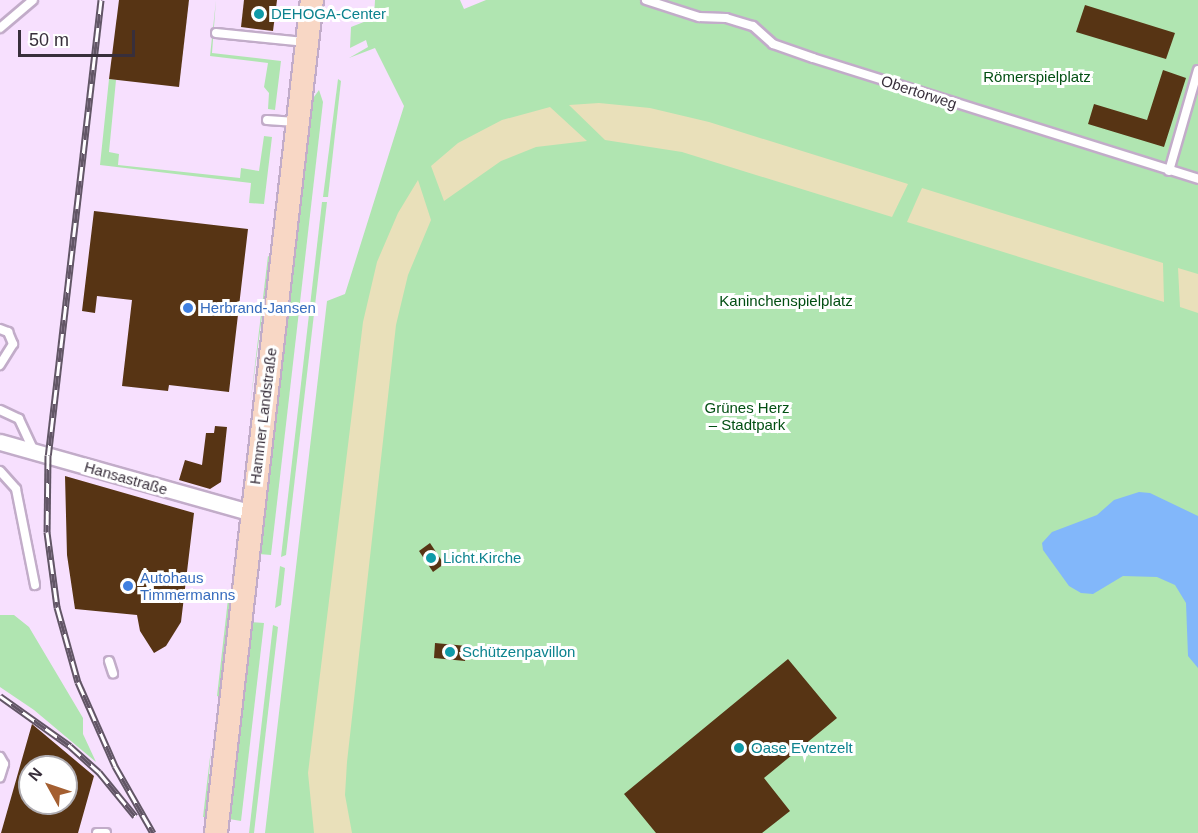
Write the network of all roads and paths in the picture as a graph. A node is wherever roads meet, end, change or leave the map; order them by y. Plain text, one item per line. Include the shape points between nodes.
1 (33, 0) edge
2 (312, 0) edge
3 (646, 0) edge
4 (0, 28) edge
5 (216, 33) dead end
6 (307, 42) junction
7 (1198, 70) edge
8 (267, 120) dead end
9 (297, 122) junction
10 (1169, 171) junction
11 (1198, 179) edge
12 (0, 329) edge
13 (0, 365) edge
14 (0, 410) edge
15 (0, 442) edge
16 (34, 451) junction
17 (0, 471) edge
18 (252, 513) junction
19 (35, 585) dead end
20 (109, 661) dead end
21 (113, 674) dead end
22 (0, 757) edge
23 (0, 777) edge
24 (97, 833) edge
25 (106, 833) edge
26 (216, 833) edge

1 - 4 lane
2 - 6 main road, Hammer Landstraße
3 - 10 lane, Obertorweg via 699,17 726,18 753,26 773,44 813,58
5 - 6 lane
6 - 9 main road, Hammer Landstraße
7 - 10 lane
8 - 9 lane
9 - 18 main road, Hammer Landstraße
10 - 11 lane, Obertorweg
12 - 13 lane via 8,332 12,344 6,362
14 - 16 lane via 19,419
15 - 16 street, Hansastraße
16 - 18 street, Hansastraße
17 - 19 lane via 16,489
18 - 26 main road, Hammer Landstraße
20 - 21 lane
22 - 23 lane via 4,764
24 - 25 lane

